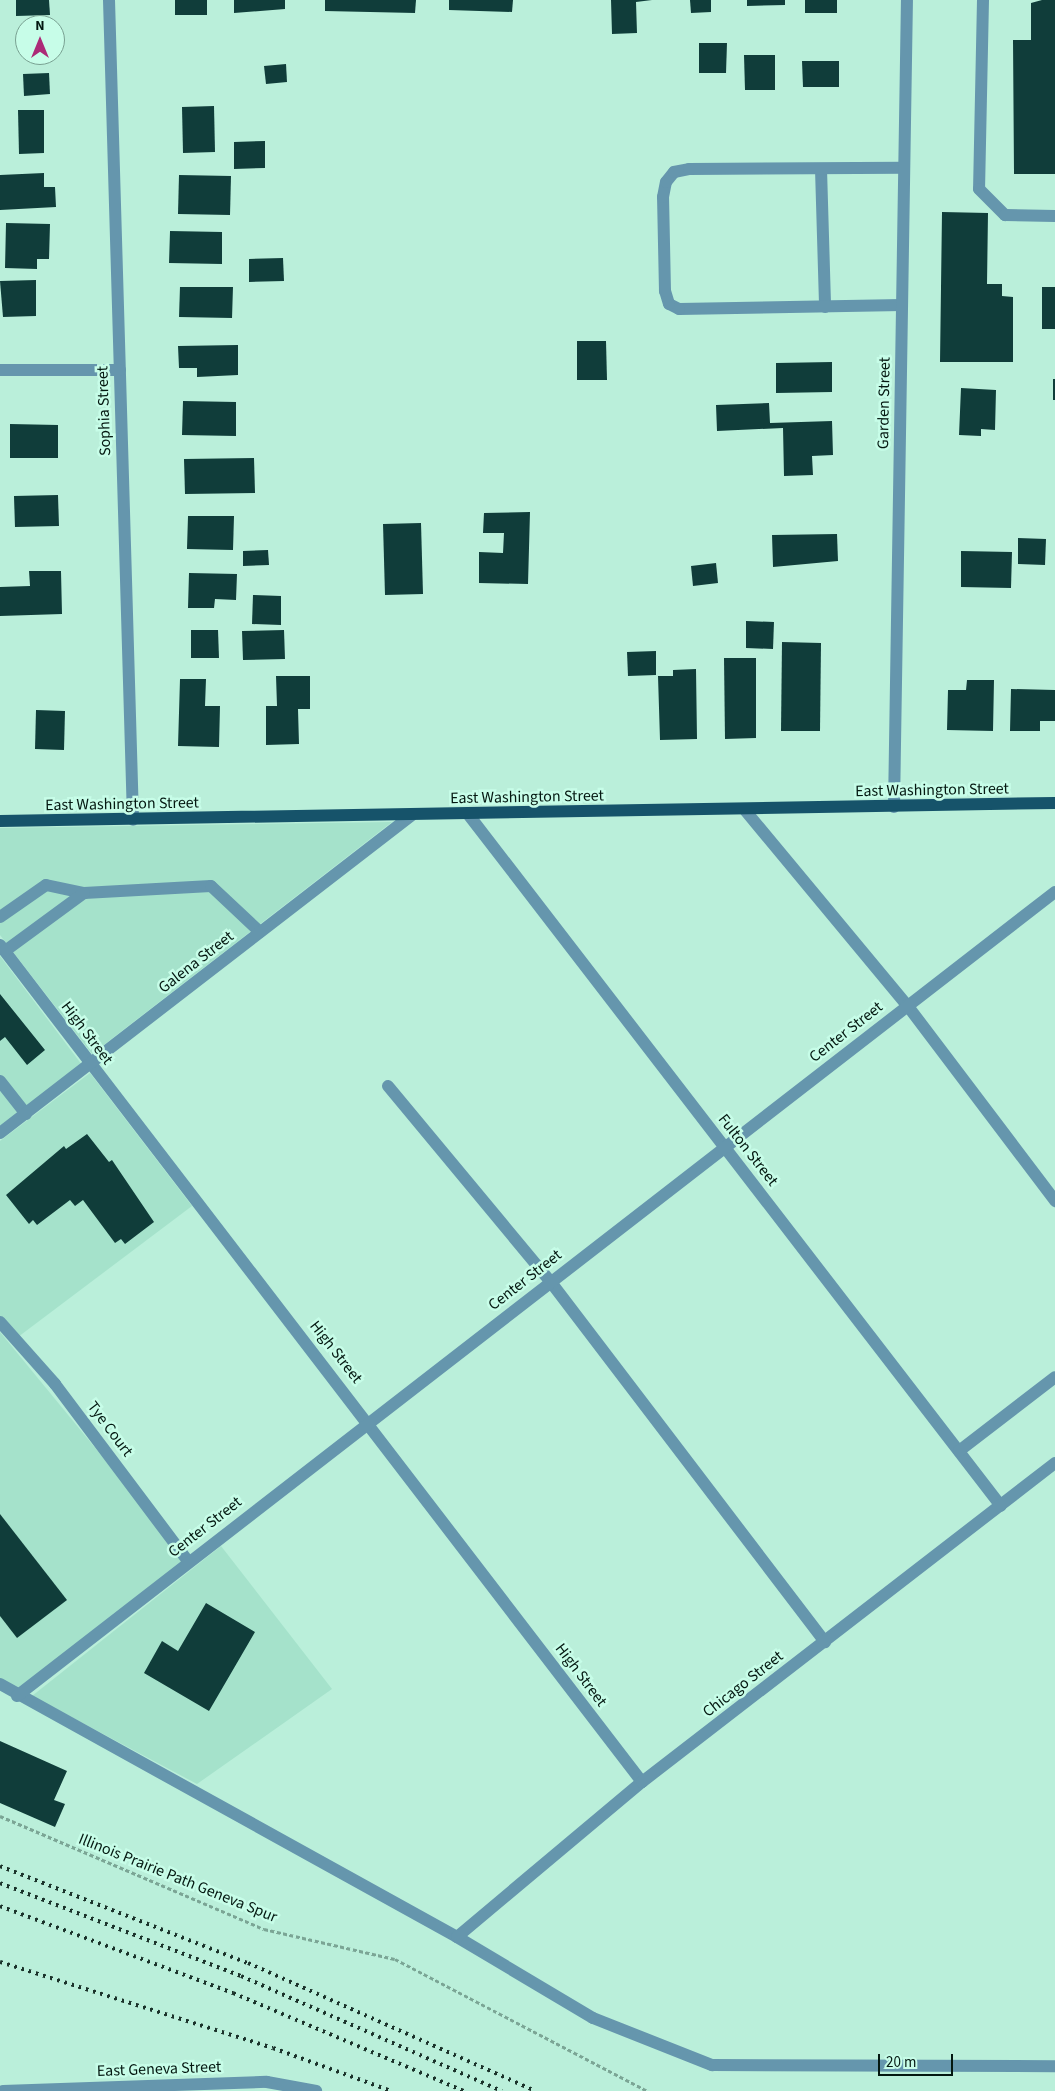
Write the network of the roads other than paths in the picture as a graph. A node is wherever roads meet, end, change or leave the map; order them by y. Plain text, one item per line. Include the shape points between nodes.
1 (108, 0) edge
2 (907, 0) edge
3 (983, 0) edge
4 (904, 168) junction
5 (821, 169) junction
6 (1055, 216) edge
7 (902, 305) junction
8 (825, 307) junction
9 (0, 370) edge
10 (120, 370) junction
11 (1055, 803) edge
12 (894, 806) junction
13 (744, 810) junction
14 (468, 814) junction
15 (412, 815) junction
16 (133, 820) junction
17 (0, 821) edge
18 (1055, 892) edge
19 (84, 893) junction
20 (0, 916) edge
21 (260, 932) junction
22 (2, 948) edge
23 (907, 1006) junction
24 (90, 1065) junction
25 (0, 1081) edge
26 (388, 1086) dead end
27 (26, 1114) junction
28 (0, 1133) edge
29 (724, 1146) junction
30 (1055, 1202) edge
31 (550, 1282) junction
32 (0, 1322) edge
33 (1055, 1377) edge
34 (370, 1421) junction
35 (959, 1451) junction
36 (1055, 1463) edge
37 (1001, 1506) junction
38 (188, 1561) junction
39 (825, 1642) junction
40 (0, 1684) edge
41 (17, 1696) junction
42 (642, 1782) junction
43 (457, 1937) junction
44 (1055, 2066) edge
45 (2, 2091) edge
46 (316, 2091) edge

1 - 10 street, Sophia Street
2 - 4 street, Garden Street
3 - 6 street via 979,189 1005,215
4 - 5 street
4 - 7 street, Garden Street
5 - 8 street
5 - 8 street via 674,172 666,182 663,196 665,291 669,304 680,309
7 - 8 street
7 - 12 street, Garden Street
9 - 10 street
10 - 16 street, Sophia Street
11 - 12 main road, East Washington Street
12 - 13 main road, East Washington Street
13 - 14 main road, East Washington Street
13 - 23 street
14 - 15 main road, East Washington Street
14 - 29 street, Fulton Street
15 - 16 main road, East Washington Street
15 - 21 street, Galena Street
16 - 17 main road, East Washington Street
18 - 23 street, Center Street
19 - 20 street via 46,885
19 - 21 street via 211,886
19 - 22 street
21 - 24 street, Galena Street
22 - 24 street, High Street
23 - 29 street, Center Street
23 - 30 street
24 - 27 street, Galena Street
24 - 34 street, High Street
25 - 27 street
26 - 31 street
27 - 28 street, Galena Street
29 - 31 street, Center Street
29 - 35 street, Fulton Street
31 - 34 street, Center Street
31 - 39 street
32 - 38 street, Tye Court via 55,1384
33 - 35 street
34 - 38 street, Center Street
34 - 42 street, High Street
35 - 37 street, Fulton Street
36 - 37 street, Chicago Street
37 - 39 street, Chicago Street
38 - 41 street, Center Street
39 - 42 street, Chicago Street
40 - 41 street
41 - 43 street
42 - 43 street, Chicago Street
43 - 44 street via 594,2018 712,2065
45 - 46 street, East Geneva Street via 267,2082

